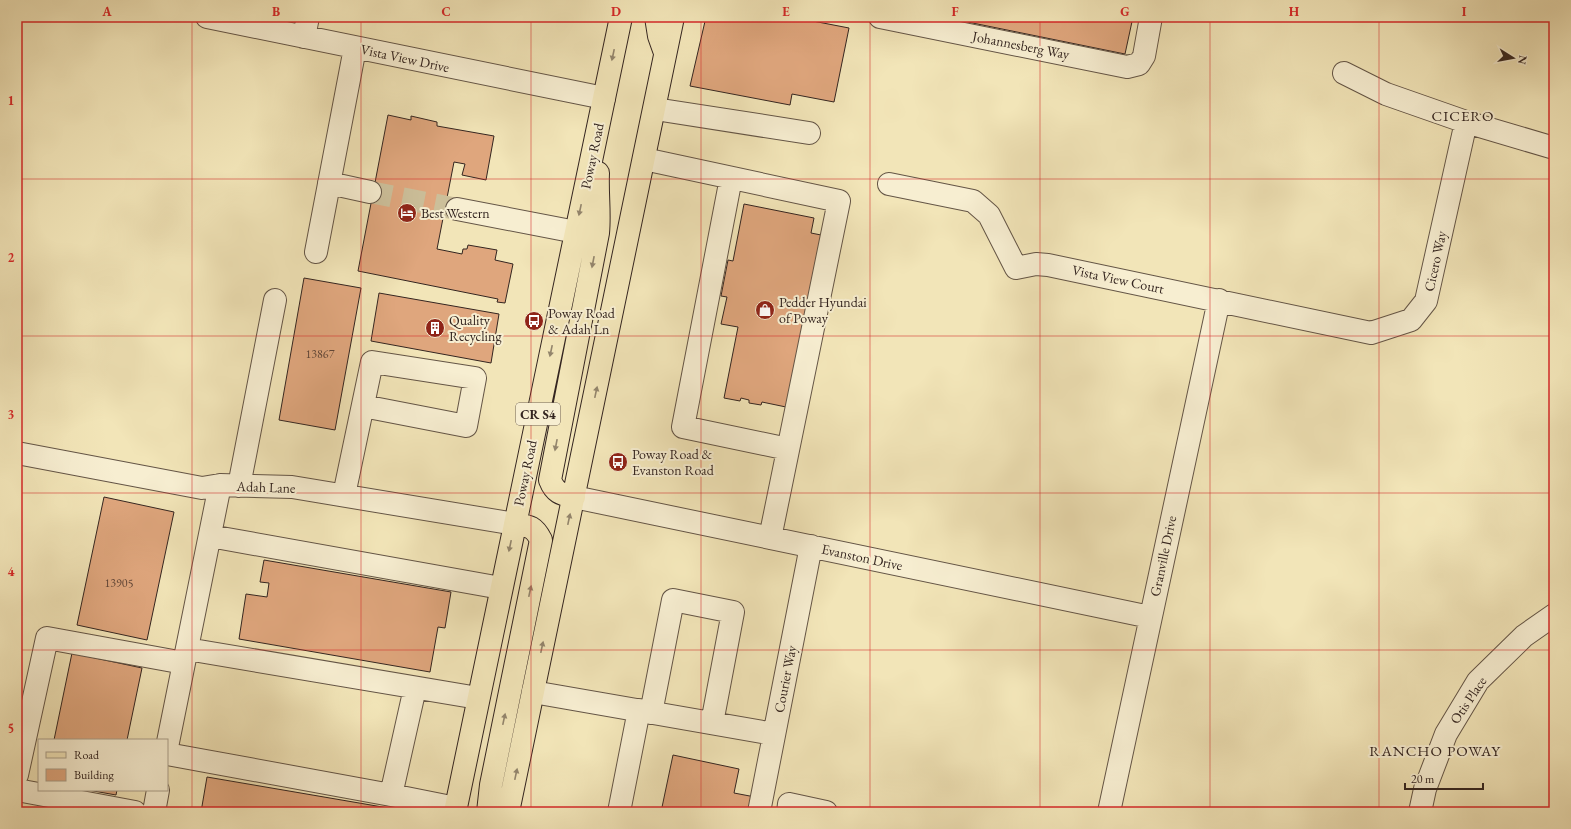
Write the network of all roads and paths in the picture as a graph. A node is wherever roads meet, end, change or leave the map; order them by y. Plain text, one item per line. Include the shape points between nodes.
1 (207, 17) edge
2 (621, 17) edge
3 (656, 17) edge
4 (673, 17) edge
5 (880, 17) edge
6 (1151, 17) edge
7 (306, 27) edge
8 (356, 48) junction
9 (666, 55) junction
10 (1344, 73) dead end
11 (604, 98) junction
12 (655, 109) junction
13 (1466, 122) junction
14 (809, 133) dead end
15 (1554, 148) edge
16 (644, 160) junction
17 (731, 178) junction
18 (330, 183) junction
19 (889, 184) dead end
20 (370, 192) tunnel mouth
21 (457, 208) tunnel mouth
22 (576, 232) junction
23 (316, 252) dead end
24 (275, 300) dead end
25 (1220, 300) junction
26 (363, 406) junction
27 (788, 449) junction
28 (17, 453) edge
29 (229, 486) junction
30 (344, 495) junction
31 (574, 497) junction
32 (515, 524) junction
33 (210, 536) junction
34 (770, 538) junction
35 (810, 546) junction
36 (501, 588) junction
37 (1554, 615) edge
38 (1150, 617) junction
39 (185, 656) junction
40 (415, 688) junction
41 (533, 692) junction
42 (478, 698) junction
43 (645, 712) junction
44 (712, 724) junction
45 (774, 734) junction
46 (168, 742) edge
47 (168, 754) edge
48 (17, 775) edge
49 (764, 784) junction
50 (17, 790) edge
51 (158, 791) edge
52 (391, 795) junction
53 (789, 808) edge
54 (455, 810) edge
55 (135, 812) edge
56 (154, 812) edge
57 (488, 812) edge
58 (508, 812) edge
59 (619, 812) edge
60 (759, 812) edge
61 (826, 812) edge
62 (1109, 812) edge
63 (1420, 812) edge

1 - 7 street, Vista View Drive
2 -> 11 main road, Poway Road / CR S4
3 - 9 main road
4 - 9 main road
5 - 6 street, Johannesberg Way via 1127,67 1138,64 1144,56
7 - 8 street, Vista View Drive
8 - 11 street, Vista View Drive
8 - 18 street
9 - 12 main road
10 - 13 street via 1386,94
11 -> 22 main road, Poway Road / CR S4
11 -> 31 main road via 597,196 598,233 550,480 558,494
12 - 14 street
12 - 16 main road
13 - 15 street
13 - 25 street, Cicero Way via 1426,301 1411,320 1372,333
16 - 17 street
31 -> 16 main road
17 - 27 street via 683,427
17 - 27 street via 839,201
18 - 20 street
18 - 23 street
19 - 25 street, Vista View Court via 973,201 988,215 1016,268 1036,264 1048,265
21 - 22 street
22 -> 32 main road, Poway Road / CR S4
24 - 29 street
25 - 38 street, Granville Drive
26 - 26 street via 372,362 475,378 466,426
26 - 30 street
27 - 34 street
28 - 29 street, Adah Lane via 202,488
29 - 30 street, Adah Lane via 292,487
29 - 33 street
30 - 32 street, Adah Lane
31 - 34 street, Evanston Drive
41 -> 31 main road
32 -> 36 main road, Poway Road / CR S4
57 -> 32 main road via 491,785 541,540 537,531 529,526
33 - 36 street
33 - 39 street
34 - 35 street, Evanston Drive
35 - 38 street, Evanston Drive
35 - 45 street, Courier Way
36 - 42 main road, Poway Road / CR S4
37 - 63 street, Otis Place via 1524,636 1478,681 1446,734 1425,789
38 - 62 street, Granville Drive
39 - 40 street
39 - 46 street
39 - 48 street via 47,638
40 - 42 street
40 - 52 street
41 - 43 street
58 -> 41 main road
42 - 54 main road, Poway Road / CR S4
43 - 44 street
43 - 44 street via 673,600 733,612
43 - 59 street
44 - 45 street
45 - 49 street, Courier Way
47 - 52 street
49 - 53 street
49 - 60 street, Courier Way
50 - 55 street
51 - 56 street
52 - 54 street
53 - 61 street

